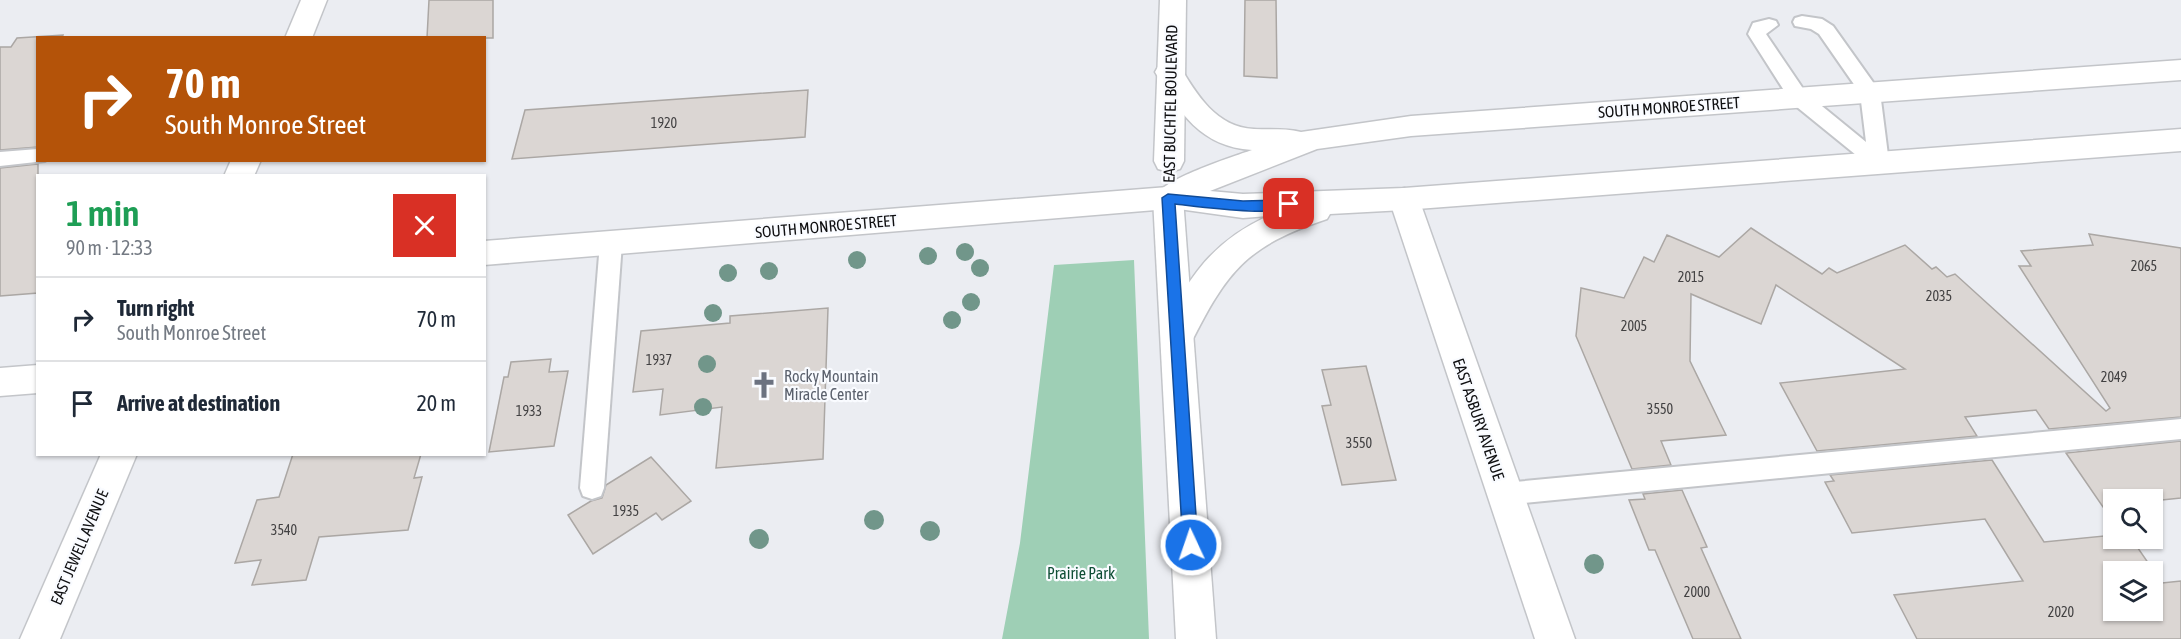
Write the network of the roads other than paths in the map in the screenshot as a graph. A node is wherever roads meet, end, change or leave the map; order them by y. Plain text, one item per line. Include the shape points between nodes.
1 (314, 0) edge
2 (1173, 0) edge
3 (1802, 22) dead end
4 (1769, 25) dead end
5 (299, 36) edge
6 (2181, 70) edge
7 (1170, 72) junction
8 (1870, 92) junction
9 (1799, 98) junction
10 (1314, 139) junction
11 (2181, 141) edge
12 (36, 156) edge
13 (0, 159) edge
14 (1879, 164) junction
15 (1168, 198) junction
16 (1404, 199) junction
17 (1351, 201) junction
18 (611, 243) junction
19 (486, 253) edge
20 (1178, 335) junction
21 (36, 378) edge
22 (0, 382) edge
23 (2181, 429) edge
24 (118, 456) edge
25 (592, 488) dead end
26 (1504, 494) junction
27 (40, 639) edge
28 (1196, 639) edge
29 (1554, 639) edge

1 - 5 street
2 - 7 street, EAST BUCHTEL BOULEVARD
3 - 8 lane via 1815,23 1826,30
4 - 9 lane via 1760,27 1757,34
6 - 8 street, SOUTH MONROE STREET
7 - 10 street via 1201,120 1223,135
7 - 15 street, EAST BUCHTEL BOULEVARD
8 - 9 street, SOUTH MONROE STREET
8 - 14 lane
9 - 10 street, SOUTH MONROE STREET via 1411,126
9 - 14 lane
10 - 15 street, SOUTH MONROE STREET via 1216,175
11 - 14 street, SOUTH MONROE STREET
12 - 13 lane
14 - 16 street, SOUTH MONROE STREET
15 - 17 street, SOUTH MONROE STREET via 1243,206
15 - 18 street, SOUTH MONROE STREET
15 - 20 street, EAST BUCHTEL BOULEVARD
16 - 17 street, SOUTH MONROE STREET
16 - 26 street, EAST ASBURY AVENUE
17 - 20 street via 1291,220 1244,245 1217,268
18 - 19 street, SOUTH MONROE STREET
18 - 25 lane
20 - 28 street, EAST BUCHTEL BOULEVARD
21 - 22 street
23 - 26 lane
24 - 27 street, EAST JEWELL AVENUE
26 - 29 street, EAST ASBURY AVENUE

